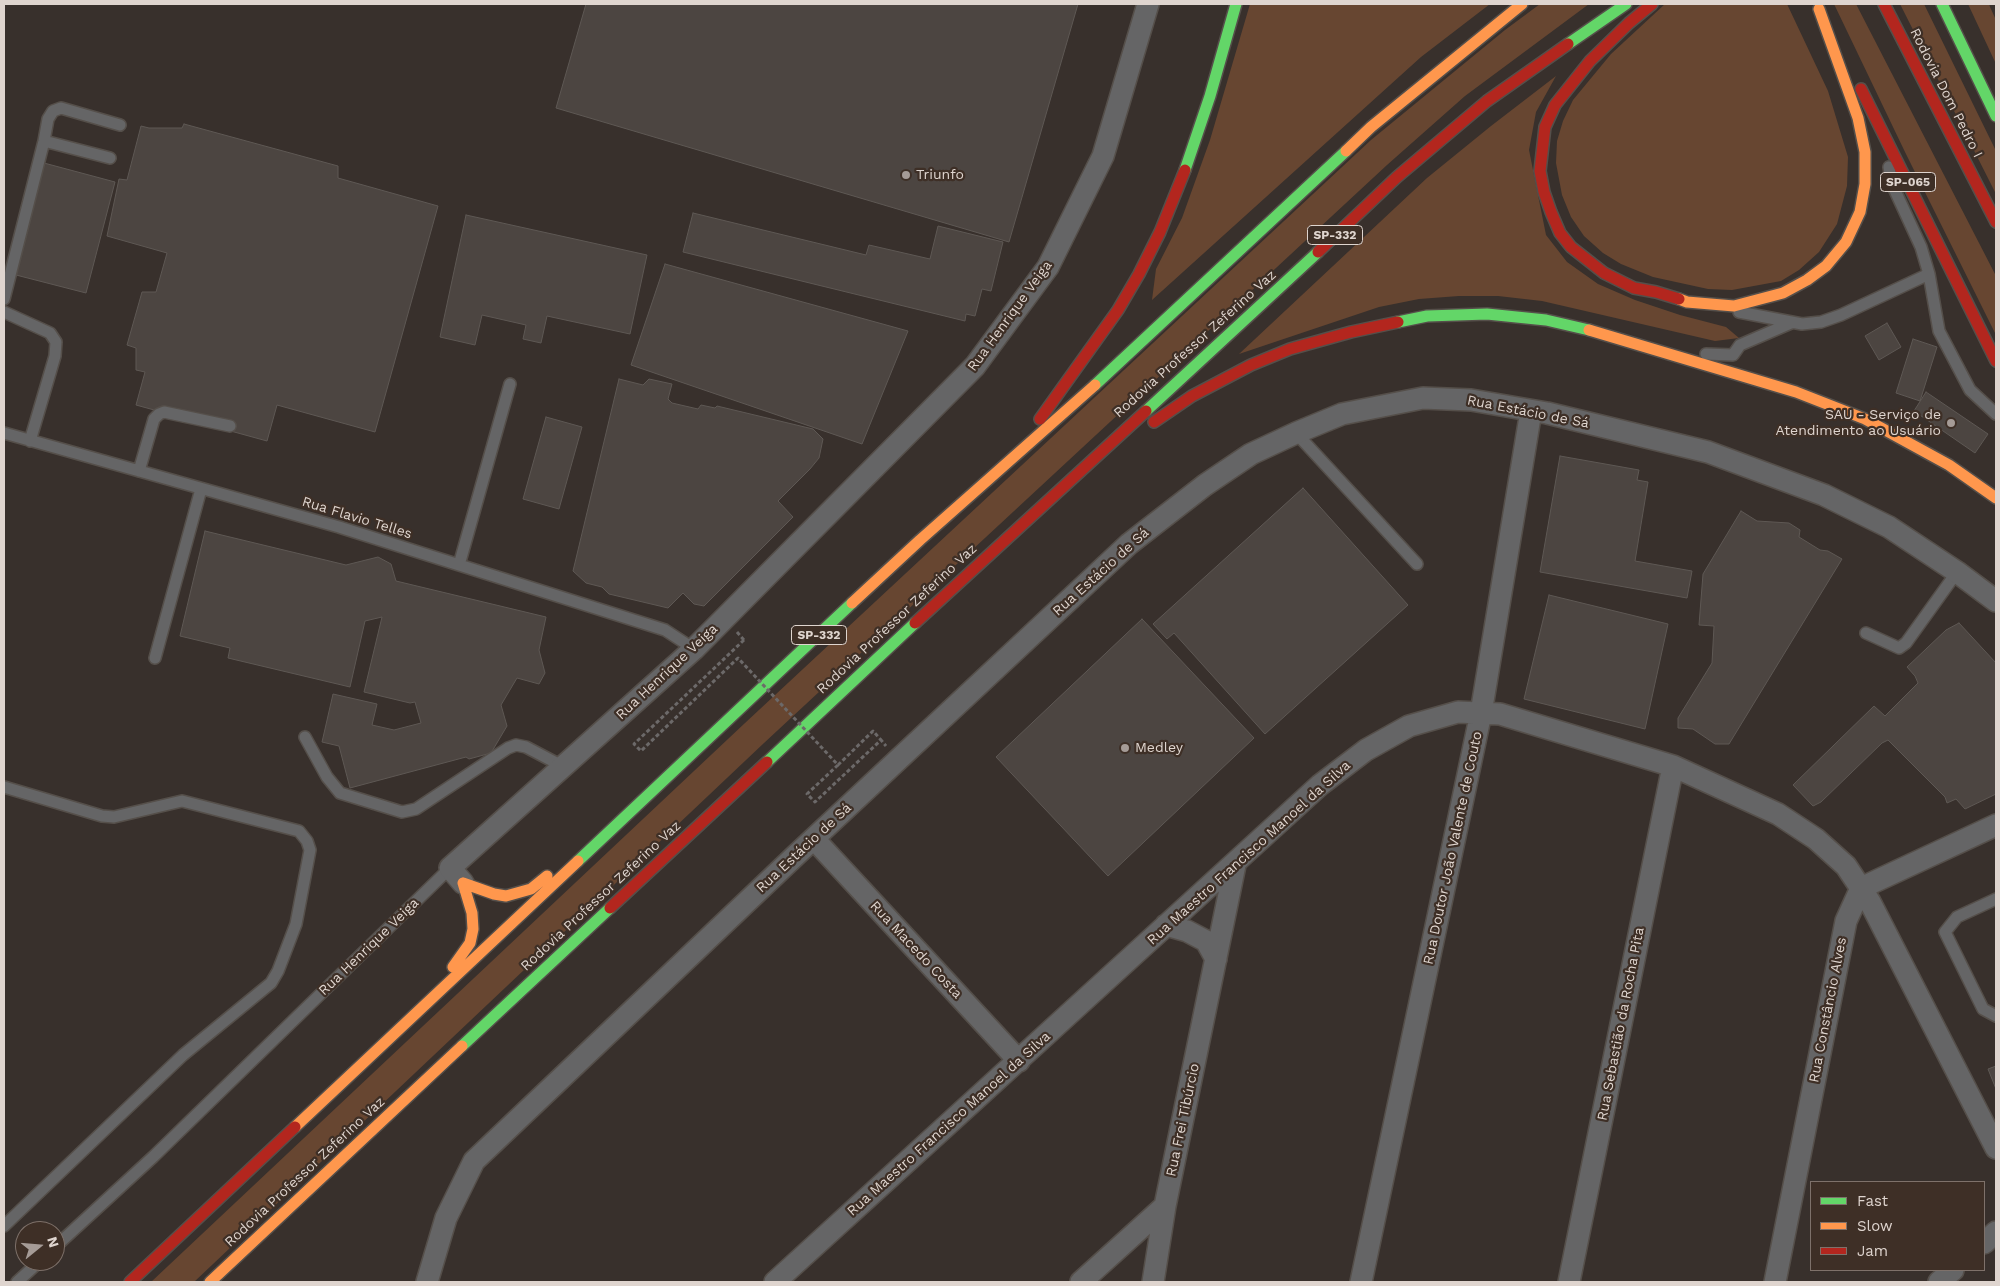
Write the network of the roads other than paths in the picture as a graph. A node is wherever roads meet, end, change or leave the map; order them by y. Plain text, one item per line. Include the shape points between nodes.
1 (1148, 4) edge
2 (1236, 4) edge
3 (1522, 4) edge
4 (1626, 4) edge
5 (1652, 4) edge
6 (1884, 4) edge
7 (1942, 4) edge
8 (1818, 6) edge
9 (1996, 116) edge
10 (120, 125) dead end
11 (1881, 126) junction
12 (44, 141) junction
13 (110, 158) dead end
14 (1996, 222) edge
15 (1929, 274) junction
16 (4, 299) edge
17 (1687, 302) junction
18 (4, 312) edge
19 (1791, 323) junction
20 (1667, 353) junction
21 (1996, 361) edge
22 (510, 384) dead end
23 (1531, 411) junction
24 (1996, 414) edge
25 (230, 426) dead end
26 (4, 433) edge
27 (1296, 433) junction
28 (30, 441) junction
29 (139, 471) junction
30 (1060, 487) junction
31 (201, 488) junction
32 (1996, 498) edge
33 (920, 540) junction
34 (1417, 564) dead end
35 (459, 565) junction
36 (1956, 572) junction
37 (1996, 601) edge
38 (1866, 633) dead end
39 (694, 649) junction
40 (156, 658) dead end
41 (1481, 713) junction
42 (305, 737) dead end
43 (564, 766) junction
44 (1673, 766) junction
45 (4, 787) edge
46 (634, 809) junction
47 (1996, 825) edge
48 (814, 839) junction
49 (1235, 865) junction
50 (457, 876) junction
51 (1860, 888) junction
52 (1996, 898) edge
53 (1166, 925) junction
54 (1216, 959) junction
55 (1996, 1016) edge
56 (367, 1059) junction
57 (1019, 1061) junction
58 (1996, 1148) edge
59 (1165, 1206) junction
60 (4, 1226) edge
61 (1996, 1232) edge
62 (65, 1238) edge
63 (1985, 1242) edge
64 (29, 1271) edge
65 (1952, 1271) edge
66 (17, 1282) edge
67 (130, 1282) edge
68 (210, 1282) edge
69 (427, 1282) edge
70 (775, 1282) edge
71 (1080, 1282) edge
72 (1153, 1282) edge
73 (1361, 1282) edge
74 (1569, 1282) edge
75 (1775, 1282) edge
76 (1939, 1282) edge

1 - 39 street, Rua Henrique Veiga via 1103,156 1048,267 975,366
2 - 33 highway via 1186,169 1140,274 1045,413
3 - 33 highway, SP-332 via 1371,127 1083,396
4 - 30 highway, Rodovia Professor Zeferino Vaz / SP-332 via 1487,101 1397,177 1211,352
5 - 17 highway via 1590,61 1555,105 1545,127 1540,170 1550,212 1571,247 1604,273 1634,288
6 - 14 highway, Rodovia Dom Pedro I
7 - 9 highway
8 - 11 highway, SP-065
8 - 17 highway via 1858,118 1865,152 1865,184 1860,212 1846,242 1826,266 1783,293 1734,306
10 - 12 lane via 61,108 53,110 48,119
11 - 15 lane via 1892,184 1921,247
11 - 21 highway, SP-065
12 - 13 lane
12 - 16 lane
15 - 19 lane via 1841,315 1821,322
15 - 24 lane via 1939,331 1970,390
17 - 19 lane
18 - 28 lane via 50,333 56,342 55,356
19 - 20 lane via 1740,345 1733,355
20 - 30 highway via 1571,325 1487,314 1427,316 1351,332 1290,349 1192,396
20 - 32 highway via 1796,392 1865,419 1949,465
22 - 35 lane
23 - 27 street, Rua Estácio de Sá via 1471,400 1423,398 1342,414
23 - 36 street, Rua Estácio de Sá via 1708,452 1806,489 1889,527
23 - 41 street, Rua Doutor João Valente de Couto
25 - 29 lane via 164,412 158,414
26 - 28 lane, Rua Flavio Telles
27 - 34 lane
27 - 48 street, Rua Estácio de Sá via 1251,454 1129,544
28 - 29 lane, Rua Flavio Telles
29 - 31 lane, Rua Flavio Telles
30 - 68 highway, Rodovia Professor Zeferino Vaz / SP-332
31 - 35 lane, Rua Flavio Telles
31 - 40 lane
33 - 46 highway, SP-332
35 - 39 lane, Rua Flavio Telles via 665,630
36 - 37 street, Rua Estácio de Sá
36 - 38 lane via 1906,643 1899,648
39 - 43 street, Rua Henrique Veiga
41 - 44 street, Rua Maestro Francisco Manoel da Silva via 1500,714
41 - 49 street, Rua Maestro Francisco Manoel da Silva via 1458,712 1409,726 1366,750 1320,785
41 - 73 street, Rua Doutor João Valente de Couto
42 - 43 lane via 326,777 340,793 402,812 416,809 516,745
43 - 50 street, Rua Henrique Veiga
44 - 51 street, Rua Maestro Francisco Manoel da Silva via 1778,814 1816,839 1846,866
44 - 74 street, Rua Sebastião da Rocha Pita
45 - 60 lane via 114,817 182,802 299,831 310,850 296,924 271,983 183,1055
46 - 50 highway via 530,889 506,896 494,894
46 - 56 highway, SP-332
47 - 51 street
48 - 57 street, Rua Macedo Costa
48 - 69 street, Rua Estácio de Sá via 474,1161 446,1218
49 - 53 street, Rua Maestro Francisco Manoel da Silva
49 - 54 street, Rua Frei Tibúrcio
50 - 56 highway via 472,913 470,943 461,957
50 - 62 lane, Rua Henrique Veiga
51 - 58 street, Rua Maestro Francisco Manoel da Silva
51 - 75 street, Rua Constâncio Alves via 1846,921
52 - 55 lane via 1957,917 1945,932 1983,1009
53 - 54 street via 1206,941
53 - 57 street, Rua Maestro Francisco Manoel da Silva
54 - 59 street, Rua Frei Tibúrcio
56 - 67 highway, SP-332
57 - 70 street, Rua Maestro Francisco Manoel da Silva
59 - 71 street
59 - 72 street, Rua Frei Tibúrcio
61 - 63 street
64 - 66 lane
65 - 76 street

